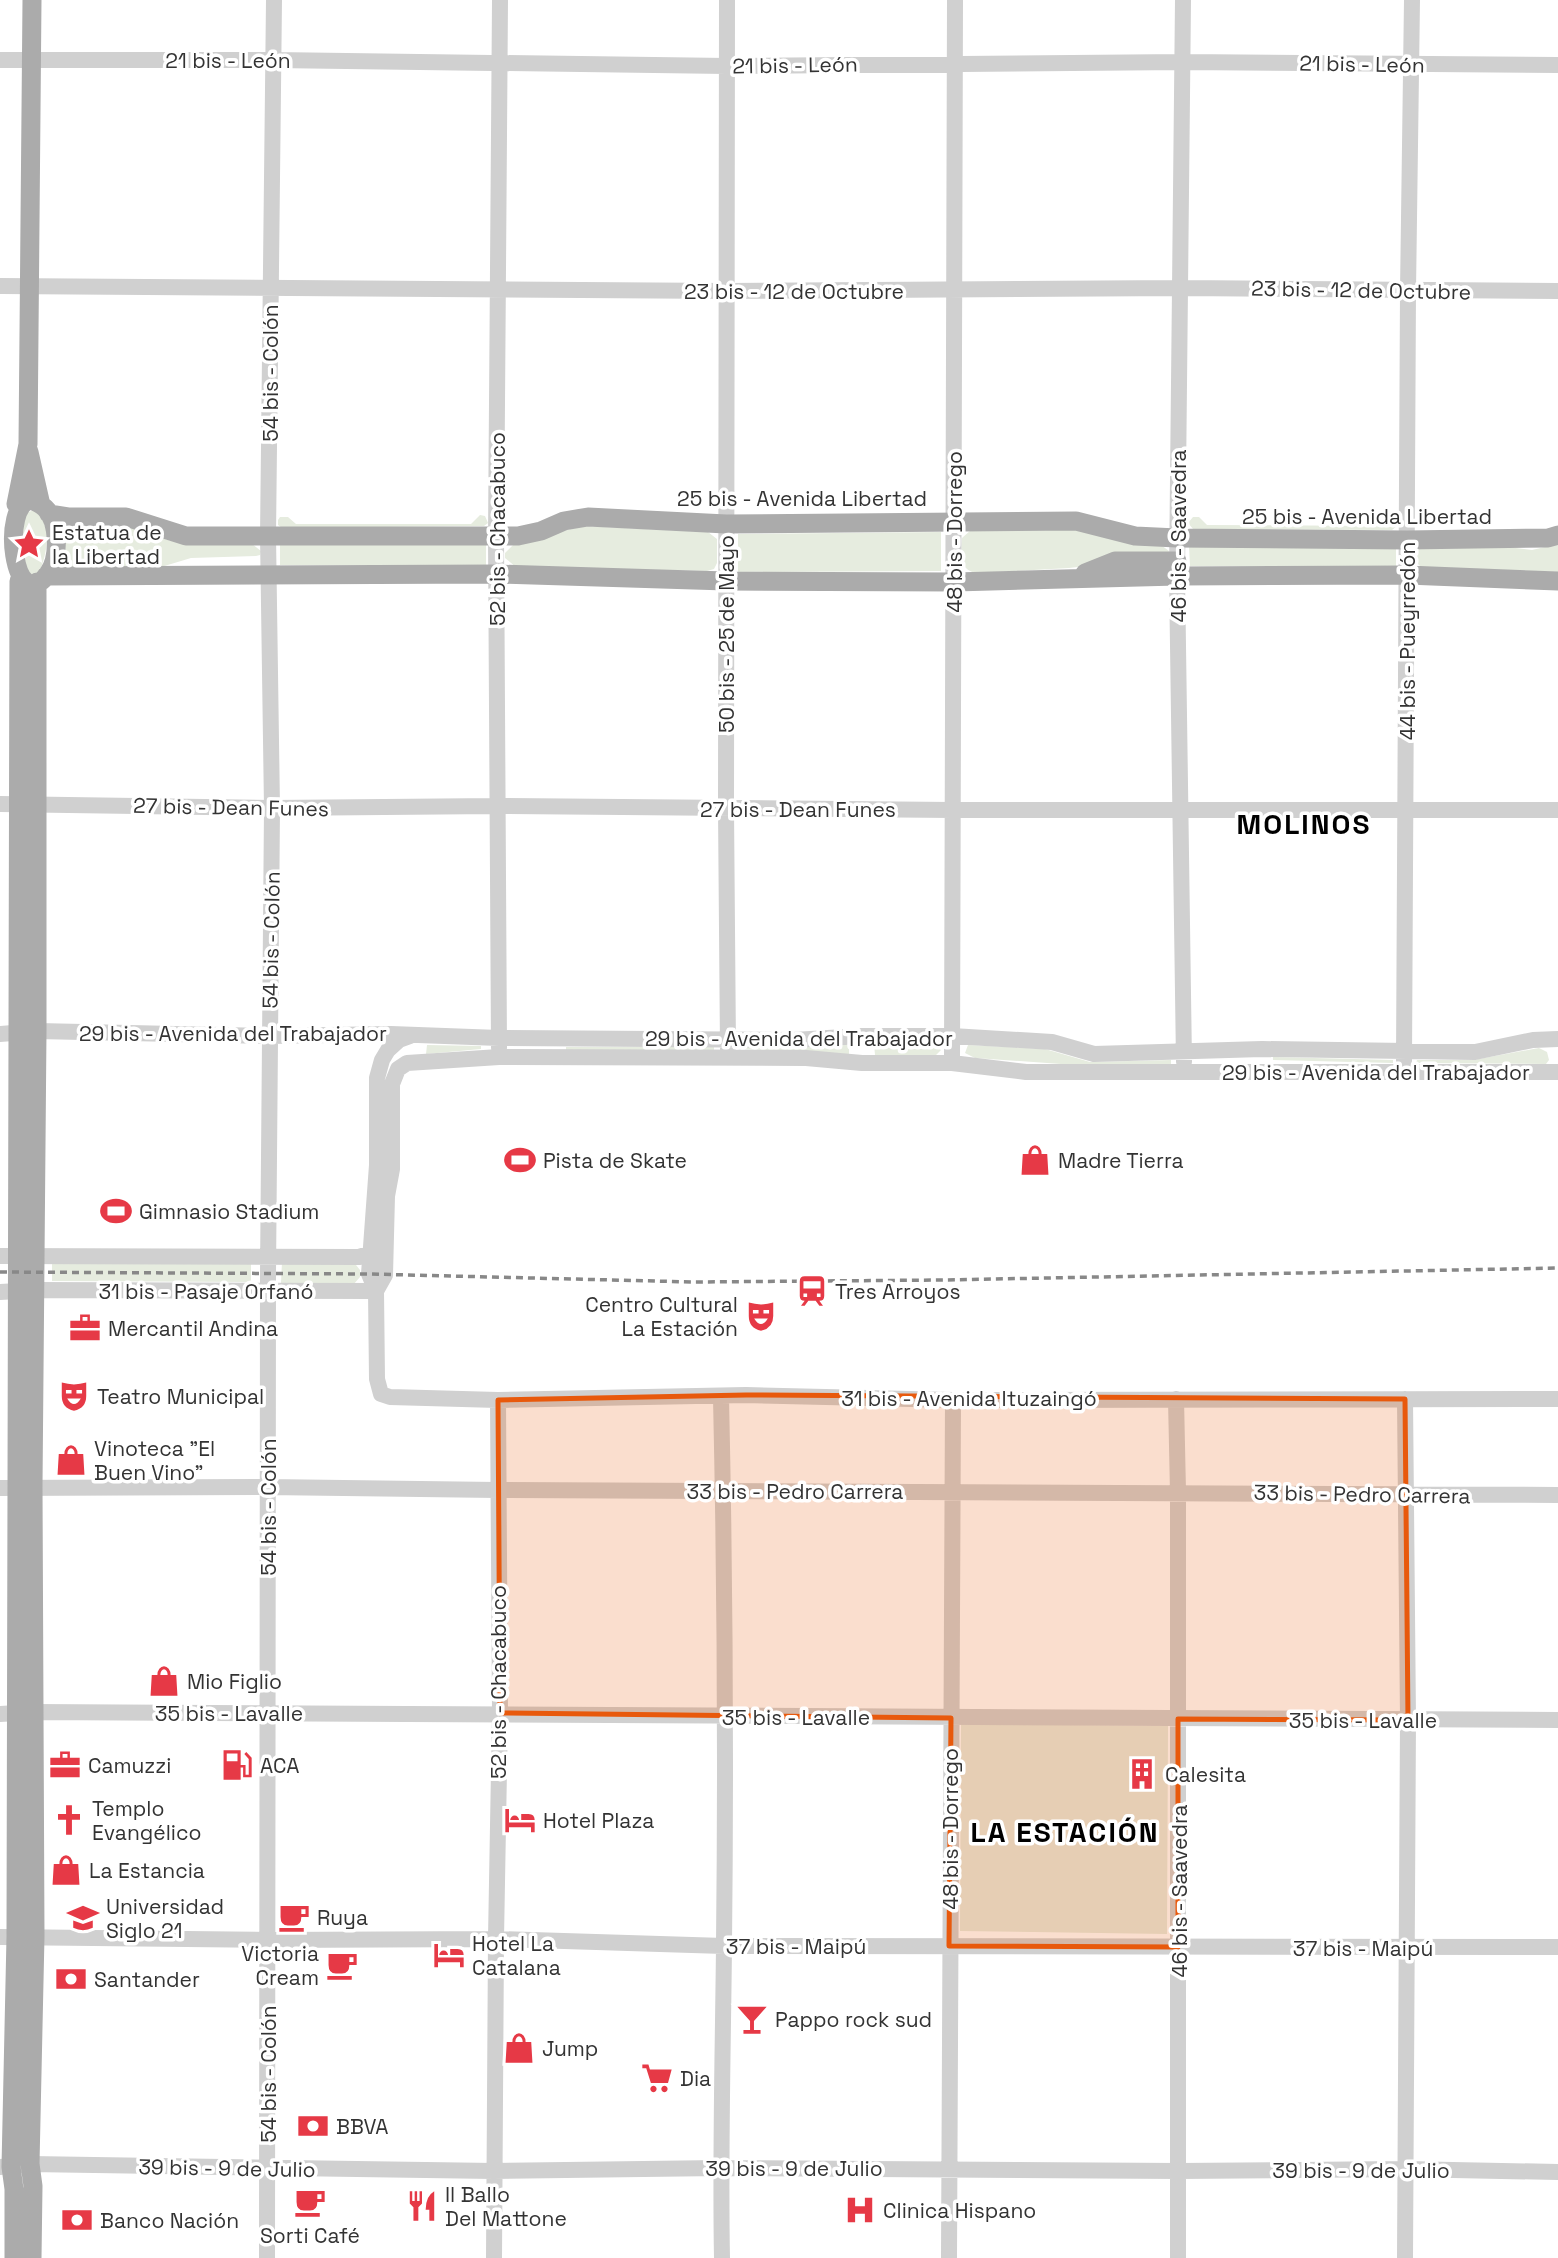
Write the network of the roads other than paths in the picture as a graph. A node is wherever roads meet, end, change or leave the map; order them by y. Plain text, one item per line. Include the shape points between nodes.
1 (32, 0) edge
2 (274, 0) edge
3 (500, 0) edge
4 (727, 0) edge
5 (955, 0) edge
6 (1183, 0) edge
7 (1412, 0) edge
8 (0, 60) edge
9 (32, 60) junction
10 (274, 60) junction
11 (1183, 62) junction
12 (500, 63) junction
13 (954, 63) junction
14 (1411, 65) junction
15 (1558, 65) edge
16 (727, 66) junction
17 (0, 286) edge
18 (30, 287) junction
19 (271, 287) junction
20 (1182, 288) junction
21 (498, 289) junction
22 (1408, 290) junction
23 (954, 291) junction
24 (1558, 291) edge
25 (728, 292) junction
26 (28, 444) junction
27 (45, 509) junction
28 (7, 513) edge
29 (953, 521) junction
30 (726, 524) junction
31 (1558, 535) edge
32 (268, 536) junction
33 (496, 537) junction
34 (1177, 538) junction
35 (1408, 540) junction
36 (270, 567) junction
37 (1177, 569) junction
38 (497, 574) junction
39 (1406, 575) junction
40 (23, 577) edge
41 (726, 581) junction
42 (1558, 581) edge
43 (955, 582) junction
44 (0, 804) edge
45 (29, 804) junction
46 (496, 806) junction
47 (272, 808) junction
48 (726, 809) junction
49 (1180, 809) junction
50 (1407, 809) junction
51 (952, 810) junction
52 (1558, 810) edge
53 (19, 1033) edge
54 (269, 1036) junction
55 (414, 1036) junction
56 (862, 1036) junction
57 (952, 1036) junction
58 (499, 1038) junction
59 (556, 1039) junction
60 (727, 1040) junction
61 (1557, 1044) edge
62 (1262, 1049) junction
63 (1405, 1052) junction
64 (1183, 1053) junction
65 (499, 1057) junction
66 (557, 1058) junction
67 (729, 1058) junction
68 (419, 1062) junction
69 (862, 1063) junction
70 (952, 1063) junction
71 (1262, 1070) junction
72 (1404, 1071) junction
73 (1184, 1072) junction
74 (1558, 1072) edge
75 (386, 1251) junction
76 (369, 1253) junction
77 (17, 1256) edge
78 (268, 1256) junction
79 (269, 1290) junction
80 (376, 1291) junction
81 (18, 1292) edge
82 (721, 1397) junction
83 (1176, 1399) junction
84 (1405, 1399) junction
85 (1558, 1399) edge
86 (498, 1400) junction
87 (953, 1400) junction
88 (16, 1487) edge
89 (267, 1487) junction
90 (497, 1490) junction
91 (723, 1491) junction
92 (952, 1492) junction
93 (1178, 1492) junction
94 (1405, 1495) junction
95 (1558, 1495) edge
96 (17, 1713) edge
97 (500, 1713) junction
98 (267, 1714) junction
99 (725, 1717) junction
100 (951, 1718) junction
101 (1178, 1719) junction
102 (1408, 1720) junction
103 (1558, 1720) edge
104 (17, 1937) edge
105 (496, 1939) junction
106 (268, 1940) junction
107 (724, 1946) junction
108 (949, 1946) junction
109 (1178, 1947) junction
110 (1558, 1947) edge
111 (1407, 1948) junction
112 (14, 2166) edge
113 (720, 2168) junction
114 (947, 2168) junction
115 (267, 2169) junction
116 (1404, 2169) junction
117 (494, 2171) junction
118 (1179, 2171) junction
119 (1558, 2172) edge
120 (14, 2258) edge
121 (32, 2258) edge
122 (267, 2258) edge
123 (494, 2258) edge
124 (722, 2258) edge
125 (948, 2258) edge
126 (1178, 2258) edge
127 (1405, 2258) edge

1 - 9 main road
2 - 10 street, 54 bis - Colón
3 - 12 street, 52 bis - Chacabuco
4 - 16 street, 50 bis - 25 de Mayo
5 - 13 street, 48 bis - Dorrego
6 - 11 street, 46 bis - Saavedra
7 - 14 street, 44 bis - Pueyrredón
8 - 9 street, 21 bis - León
9 - 10 street, 21 bis - León
9 - 18 main road
10 - 12 street, 21 bis - León
10 - 19 street, 54 bis - Colón
11 - 13 street, 21 bis - León
11 - 14 street, 21 bis - León
11 - 20 street, 46 bis - Saavedra
12 - 16 street, 21 bis - León
12 - 21 street, 52 bis - Chacabuco
13 - 16 street, 21 bis - León
13 - 23 street, 48 bis - Dorrego
14 - 15 street, 21 bis - León
14 - 22 street, 44 bis - Pueyrredón
16 - 25 street, 50 bis - 25 de Mayo
17 - 18 street, 23 bis - 12 de Octubre
18 - 19 street, 23 bis - 12 de Octubre
18 - 26 main road
19 - 21 street, 23 bis - 12 de Octubre
19 - 32 street, 54 bis - Colón
20 - 22 street, 23 bis - 12 de Octubre
20 - 23 street, 23 bis - 12 de Octubre
20 - 34 street, 46 bis - Saavedra
21 - 25 street, 23 bis - 12 de Octubre
21 - 33 street, 52 bis - Chacabuco
22 - 24 street, 23 bis - 12 de Octubre
22 - 35 street, 44 bis - Pueyrredón
23 - 25 street, 23 bis - 12 de Octubre
23 - 29 street, 48 bis - Dorrego
25 - 30 street, 50 bis - 25 de Mayo
26 - 27 main road
26 - 28 main road
27 - 28 main road via 31,500 21,501
27 - 32 main road, 25 bis - Avenida Libertad via 68,517 126,517 186,536
27 - 40 main road via 53,519 54,561
28 - 40 main road via 1,543 6,563
29 - 30 main road, 25 bis - Avenida Libertad
29 - 34 main road, 25 bis - Avenida Libertad via 1076,521 1135,536
29 - 43 street, 48 bis - Dorrego
30 - 33 main road, 25 bis - Avenida Libertad via 588,517 541,531
30 - 41 street, 50 bis - 25 de Mayo
31 - 35 main road, 25 bis - Avenida Libertad
32 - 33 main road, 25 bis - Avenida Libertad
32 - 36 street, 54 bis - Colón
33 - 38 street, 52 bis - Chacabuco
34 - 35 main road, 25 bis - Avenida Libertad
34 - 37 street, 46 bis - Saavedra
35 - 39 street, 44 bis - Pueyrredón
36 - 38 main road
36 - 40 main road via 175,575
36 - 47 street, 54 bis - Colón
37 - 39 main road
37 - 43 main road
37 - 49 street, 46 bis - Saavedra
38 - 41 main road
38 - 46 street, 52 bis - Chacabuco
39 - 42 main road
39 - 50 street, 44 bis - Pueyrredón
40 - 45 main road
41 - 43 main road
41 - 48 street, 50 bis - 25 de Mayo
43 - 51 street, 48 bis - Dorrego
44 - 45 street, 27 bis - Dean Funes
45 - 47 street, 27 bis - Dean Funes
45 - 53 main road
46 - 47 street, 27 bis - Dean Funes
46 - 48 street, 27 bis - Dean Funes
46 - 58 street, 52 bis - Chacabuco
47 - 54 street, 54 bis - Colón
48 - 51 street, 27 bis - Dean Funes
48 - 60 street, 50 bis - 25 de Mayo
49 - 50 street, 27 bis - Dean Funes
49 - 51 street, 27 bis - Dean Funes
49 - 64 street, 46 bis - Saavedra
50 - 52 street, 27 bis - Dean Funes
50 - 63 street, 44 bis - Pueyrredón
51 - 57 street, 48 bis - Dorrego
53 - 54 street, 29 bis - Avenida del Trabajador
53 - 77 main road
54 - 55 street, 29 bis - Avenida del Trabajador
54 - 78 street, 54 bis - Colón
55 - 58 street, 29 bis - Avenida del Trabajador
55 - 68 street
55 - 76 street via 399,1040 388,1050 377,1078 377,1165
56 - 57 street, 29 bis - Avenida del Trabajador
56 - 60 street, 29 bis - Avenida del Trabajador
56 - 69 street
57 - 64 street, 29 bis - Avenida del Trabajador via 1052,1042 1094,1054
57 - 70 street, 48 bis - Dorrego
58 - 59 street, 29 bis - Avenida del Trabajador
58 - 65 street, 52 bis - Chacabuco
59 - 60 street, 29 bis - Avenida del Trabajador
59 - 66 street
60 - 67 street, 50 bis - 25 de Mayo
61 - 63 street, 29 bis - Avenida del Trabajador via 1533,1040 1475,1052
62 - 63 street, 29 bis - Avenida del Trabajador
62 - 64 street, 29 bis - Avenida del Trabajador
62 - 71 street
63 - 72 street, 44 bis - Pueyrredón
64 - 73 street, 46 bis - Saavedra
65 - 66 street, 29 bis - Avenida del Trabajador
65 - 68 street, 29 bis - Avenida del Trabajador
66 - 67 street, 29 bis - Avenida del Trabajador
67 - 69 street, 29 bis - Avenida del Trabajador
68 - 75 street, 29 bis - Avenida del Trabajador via 398,1069 392,1084
69 - 70 street, 29 bis - Avenida del Trabajador
70 - 73 street, 29 bis - Avenida del Trabajador via 1026,1072
71 - 72 street, 29 bis - Avenida del Trabajador
71 - 73 street, 29 bis - Avenida del Trabajador
72 - 74 street, 29 bis - Avenida del Trabajador
75 - 76 street, 31 bis - Pasaje Orfanó
75 - 80 street via 385,1275
76 - 78 street, 31 bis - Pasaje Orfanó via 359,1257
76 - 80 street via 369,1274
77 - 78 street, 31 bis - Pasaje Orfanó
77 - 81 main road
78 - 79 street, 54 bis - Colón
79 - 80 street, 31 bis - Pasaje Orfanó
79 - 81 street, 31 bis - Pasaje Orfanó
79 - 89 street, 54 bis - Colón
80 - 86 street, 31 bis - Avenida Ituzaingó via 381,1394
81 - 88 main road
82 - 86 street, 31 bis - Avenida Ituzaingó
82 - 87 street, 31 bis - Avenida Ituzaingó
82 - 91 street
83 - 84 street, 31 bis - Avenida Ituzaingó
83 - 87 street, 31 bis - Avenida Ituzaingó
83 - 93 street, 46 bis - Saavedra
84 - 85 street, 31 bis - Avenida Ituzaingó
84 - 94 street
86 - 90 street, 52 bis - Chacabuco
87 - 92 street, 48 bis - Dorrego
88 - 89 street, 33 bis - Pedro Carrera
88 - 96 main road
89 - 90 street, 33 bis - Pedro Carrera
89 - 98 street, 54 bis - Colón
90 - 91 street, 33 bis - Pedro Carrera
90 - 97 street, 52 bis - Chacabuco
91 - 92 street, 33 bis - Pedro Carrera
91 - 99 street
92 - 93 street, 33 bis - Pedro Carrera
92 - 100 street, 48 bis - Dorrego
93 - 94 street, 33 bis - Pedro Carrera
93 - 101 street, 46 bis - Saavedra
94 - 95 street, 33 bis - Pedro Carrera
94 - 102 street
96 - 98 street, 35 bis - Lavalle
96 - 104 main road
97 - 98 street, 35 bis - Lavalle
97 - 99 street, 35 bis - Lavalle
97 - 105 street, 52 bis - Chacabuco
98 - 106 street, 54 bis - Colón
99 - 100 street, 35 bis - Lavalle
99 - 107 street
100 - 101 street, 35 bis - Lavalle
100 - 108 street, 48 bis - Dorrego
101 - 102 street, 35 bis - Lavalle
101 - 109 street, 46 bis - Saavedra
102 - 103 street, 35 bis - Lavalle
102 - 111 street
104 - 106 street, 37 bis - Maipú
104 - 112 main road
105 - 106 street, 37 bis - Maipú
105 - 107 street, 37 bis - Maipú
105 - 117 street, 52 bis - Chacabuco
106 - 115 street, 54 bis - Colón
107 - 108 street, 37 bis - Maipú
107 - 113 street
108 - 109 street, 37 bis - Maipú
108 - 114 street, 48 bis - Dorrego
109 - 111 street, 37 bis - Maipú
109 - 118 street, 46 bis - Saavedra
110 - 111 street, 37 bis - Maipú
111 - 116 street
112 - 115 street, 39 bis - 9 de Julio
112 - 120 main road
112 - 121 main road via 33,2186
113 - 114 street, 39 bis - 9 de Julio
113 - 117 street, 39 bis - 9 de Julio
113 - 124 street
114 - 118 street, 39 bis - 9 de Julio
114 - 125 street, 48 bis - Dorrego
115 - 117 street, 39 bis - 9 de Julio
115 - 122 street, 54 bis - Colón
116 - 118 street, 39 bis - 9 de Julio
116 - 119 street, 39 bis - 9 de Julio
116 - 127 street
117 - 123 street, 52 bis - Chacabuco
118 - 126 street, 46 bis - Saavedra

